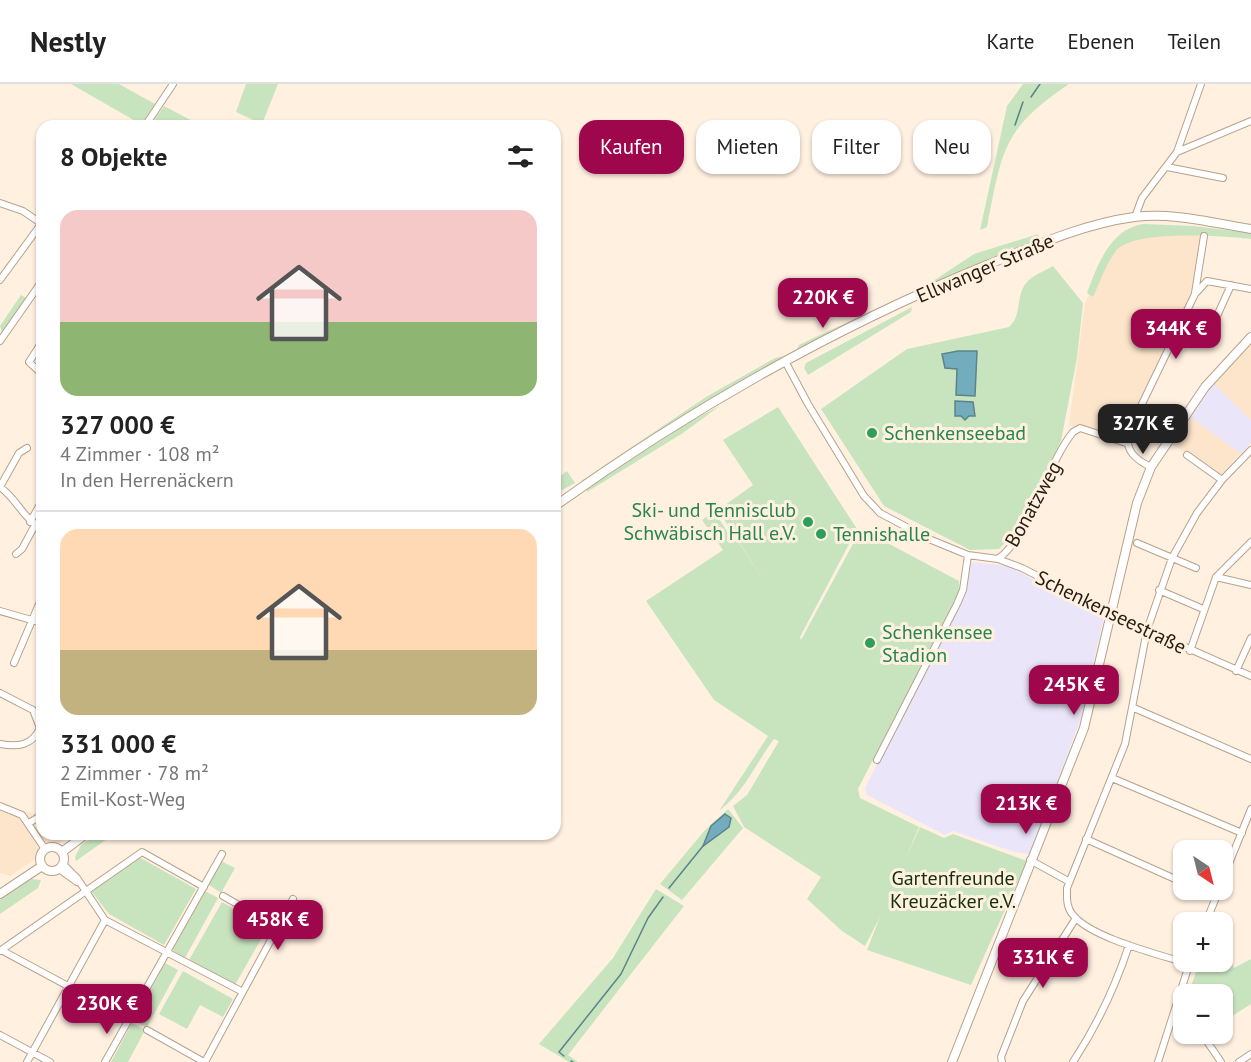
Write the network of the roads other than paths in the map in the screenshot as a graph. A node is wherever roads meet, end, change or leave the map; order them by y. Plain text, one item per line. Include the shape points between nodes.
1 (173, 84) edge
2 (1201, 84) edge
3 (149, 120) edge
4 (1251, 121) edge
5 (1177, 152) junction
6 (1167, 167) junction
7 (1222, 178) dead end
8 (0, 203) edge
9 (1135, 217) junction
10 (36, 221) edge
11 (1251, 229) edge
12 (36, 231) edge
13 (1204, 236) dead end
14 (0, 280) edge
15 (1231, 285) junction
16 (1251, 289) edge
17 (36, 290) edge
18 (1194, 294) junction
19 (1208, 336) dead end
20 (1251, 337) edge
21 (0, 341) edge
22 (36, 351) edge
23 (786, 363) junction
24 (36, 368) edge
25 (1126, 443) junction
26 (27, 448) dead end
27 (1251, 450) edge
28 (1187, 455) dead end
29 (1241, 461) junction
30 (1251, 462) edge
31 (1151, 467) junction
32 (1222, 480) junction
33 (561, 502) edge
34 (36, 516) edge
35 (33, 523) junction
36 (36, 525) edge
37 (1251, 542) edge
38 (1137, 543) dead end
39 (16, 554) dead end
40 (968, 555) junction
41 (1172, 558) junction
42 (998, 559) junction
43 (1196, 568) dead end
44 (1216, 577) junction
45 (1251, 585) edge
46 (1159, 590) junction
47 (1203, 609) junction
48 (36, 610) edge
49 (0, 611) edge
50 (1110, 614) junction
51 (32, 619) junction
52 (36, 621) edge
53 (1147, 630) junction
54 (1251, 638) edge
55 (1190, 651) junction
56 (14, 663) dead end
57 (1236, 670) junction
58 (1251, 676) edge
59 (0, 693) edge
60 (1134, 708) junction
61 (36, 718) edge
62 (36, 734) edge
63 (0, 744) edge
64 (1251, 759) edge
65 (877, 760) dead end
66 (1112, 778) junction
67 (0, 806) edge
68 (1251, 809) edge
69 (36, 819) edge
70 (29, 823) junction
71 (1242, 833) junction
72 (36, 834) edge
73 (1086, 839) junction
74 (39, 840) edge
75 (78, 840) edge
76 (45, 849) junction
77 (62, 852) junction
78 (222, 854) dead end
79 (1233, 855) edge
80 (1030, 860) junction
81 (42, 866) junction
82 (61, 867) junction
83 (1173, 878) edge
84 (1068, 881) junction
85 (204, 887) junction
86 (86, 891) junction
87 (0, 894) edge
88 (223, 896) dead end
89 (293, 899) dead end
90 (1076, 918) junction
91 (105, 920) junction
92 (277, 927) junction
93 (1129, 945) junction
94 (1, 951) edge
95 (166, 953) junction
96 (1173, 958) edge
97 (70, 987) junction
98 (242, 991) junction
99 (1173, 1015) edge
100 (129, 1019) junction
101 (147, 1030) dead end
102 (0, 1035) edge
103 (1209, 1044) edge
104 (32, 1053) junction
105 (1251, 1054) edge
106 (27, 1062) edge
107 (50, 1062) edge
108 (105, 1062) edge
109 (204, 1062) edge
110 (951, 1062) edge
111 (1002, 1062) edge
112 (1073, 1062) edge
113 (1158, 1062) edge
114 (1221, 1062) edge
115 (1239, 1062) edge

1 - 3 street
2 - 5 street
4 - 5 street
5 - 6 street
6 - 7 street
6 - 9 street via 1142,198
8 - 10 street
9 - 11 main road, Ellwanger Straße via 1185,218
9 - 23 main road, Ellwanger Straße via 1091,226 975,270
12 - 14 street
13 - 18 street
15 - 16 street
15 - 18 street via 1207,281
15 - 19 street
17 - 21 street
18 - 25 street
20 - 31 main road via 1205,387
22 - 24 street via 29,362
23 - 33 main road, Ellwanger Straße via 669,429
23 - 40 street, Schenkenseestraße via 874,507 929,539
25 - 31 street via 1131,453
25 - 42 street, Bonatzweg via 1080,428 1073,432 1029,516
26 - 35 street via 0,487
27 - 29 street
28 - 32 street
29 - 30 street
29 - 32 street
31 - 50 main road via 1137,503
32 - 41 street via 1197,513
34 - 35 street
35 - 36 street
35 - 39 street
37 - 44 street
38 - 41 street
40 - 42 street, Schenkenseestraße
40 - 65 street via 963,590
41 - 43 street
41 - 46 street
42 - 50 street, Schenkenseestraße
44 - 45 street
44 - 47 street
46 - 47 street
46 - 53 street
47 - 55 street
48 - 51 street
49 - 51 street
50 - 53 street, Schenkenseestraße
50 - 80 main road via 1084,728
51 - 52 street
51 - 56 street
53 - 55 street, Schenkenseestraße
53 - 60 street
54 - 57 street
55 - 57 street, Schenkenseestraße
57 - 58 street, Schenkenseestraße
59 - 61 street via 33,710
60 - 64 street
60 - 66 street
62 - 63 street via 31,742 22,745
66 - 71 street
66 - 73 street
67 - 70 street via 13,809
68 - 71 street
69 - 70 street
70 - 72 street
71 - 79 street
73 - 83 street
73 - 84 street
74 - 76 street
75 - 77 main road
76 - 77 main road via 54,847
76 - 81 main road via 40,857
77 - 82 main road
78 - 85 street
80 - 84 street
80 - 110 main road
81 - 82 main road via 50,871
81 - 87 main road
82 - 86 street
84 - 90 street via 1067,905
85 - 86 street via 144,852
85 - 95 street
86 - 91 street
86 - 94 street
88 - 92 street
89 - 92 street
90 - 93 street
90 - 111 street via 1023,1001
91 - 95 street
91 - 97 street
92 - 98 street
93 - 96 street
93 - 112 street via 1107,1006
94 - 97 street
95 - 98 street
95 - 100 street
97 - 100 street
97 - 104 street
98 - 109 street
99 - 113 street
100 - 108 street
101 - 109 street
102 - 104 street
103 - 114 street
104 - 106 street
104 - 107 street
105 - 115 street

